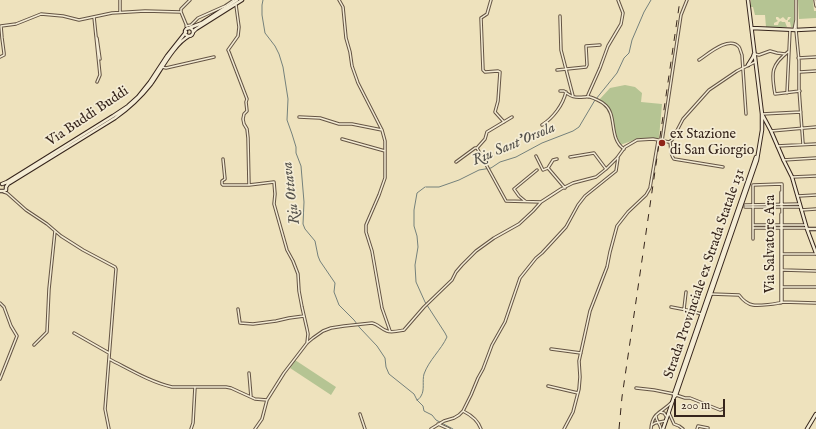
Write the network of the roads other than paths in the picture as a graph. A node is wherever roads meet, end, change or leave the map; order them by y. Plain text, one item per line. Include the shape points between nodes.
1 (120, 0) edge
2 (190, 0) edge
3 (234, 0) edge
4 (237, 0) edge
5 (242, 0) edge
6 (339, 0) edge
7 (491, 0) edge
8 (618, 0) edge
9 (687, 0) edge
10 (749, 0) edge
11 (796, 0) edge
12 (815, 0) edge
13 (236, 4) junction
14 (816, 6) edge
15 (218, 11) junction
16 (120, 12) junction
17 (181, 12) junction
18 (95, 16) junction
19 (560, 16) dead end
20 (188, 28) junction
21 (752, 28) junction
22 (816, 29) edge
23 (793, 30) junction
24 (186, 32) junction
25 (193, 32) junction
26 (189, 36) junction
27 (600, 45) dead end
28 (789, 51) junction
29 (754, 53) junction
30 (785, 54) junction
31 (0, 56) edge
32 (214, 57) dead end
33 (816, 57) edge
34 (798, 58) junction
35 (100, 59) dead end
36 (699, 60) dead end
37 (755, 62) junction
38 (749, 64) junction
39 (162, 67) junction
40 (742, 68) junction
41 (566, 69) junction
42 (756, 69) junction
43 (556, 70) dead end
44 (816, 71) edge
45 (800, 72) junction
46 (97, 82) dead end
47 (560, 91) dead end
48 (800, 91) junction
49 (566, 92) junction
50 (787, 93) junction
51 (588, 96) junction
52 (573, 97) junction
53 (801, 112) junction
54 (746, 114) dead end
55 (762, 114) junction
56 (299, 117) dead end
57 (512, 117) dead end
58 (504, 122) junction
59 (762, 124) junction
60 (767, 125) junction
61 (542, 126) dead end
62 (816, 127) edge
63 (802, 128) junction
64 (382, 130) junction
65 (771, 131) junction
66 (762, 132) junction
67 (342, 138) dead end
68 (658, 140) junction
69 (662, 141) junction
70 (670, 142) junction
71 (803, 144) junction
72 (816, 144) edge
73 (777, 146) junction
74 (477, 148) junction
75 (624, 148) junction
76 (385, 151) junction
77 (758, 153) junction
78 (536, 156) dead end
79 (570, 158) dead end
80 (618, 158) junction
81 (816, 158) edge
82 (223, 159) dead end
83 (557, 159) dead end
84 (783, 160) junction
85 (456, 162) dead end
86 (723, 167) dead end
87 (548, 168) junction
88 (606, 169) junction
89 (537, 170) dead end
90 (816, 176) edge
91 (792, 178) junction
92 (1, 185) edge
93 (249, 185) junction
94 (6, 188) junction
95 (565, 188) junction
96 (1, 191) edge
97 (7, 193) junction
98 (816, 195) edge
99 (797, 196) junction
100 (525, 201) junction
101 (542, 202) junction
102 (745, 206) dead end
103 (753, 206) junction
104 (781, 206) junction
105 (800, 207) junction
106 (816, 210) edge
107 (753, 227) junction
108 (781, 227) junction
109 (806, 227) junction
110 (816, 229) edge
111 (55, 232) junction
112 (753, 239) dead end
113 (781, 254) junction
114 (816, 254) edge
115 (781, 270) junction
116 (816, 271) edge
117 (782, 287) junction
118 (816, 287) edge
119 (686, 292) dead end
120 (711, 294) junction
121 (695, 301) dead end
122 (782, 302) junction
123 (0, 303) edge
124 (816, 303) edge
125 (671, 307) dead end
126 (238, 309) dead end
127 (684, 309) junction
128 (692, 311) junction
129 (701, 314) junction
130 (304, 316) junction
131 (390, 331) junction
132 (74, 333) dead end
133 (307, 343) junction
134 (34, 345) dead end
135 (551, 349) dead end
136 (109, 353) junction
137 (581, 353) junction
138 (109, 359) junction
139 (249, 373) dead end
140 (0, 379) edge
141 (548, 386) dead end
142 (195, 387) junction
143 (636, 388) dead end
144 (578, 393) junction
145 (674, 397) junction
146 (251, 398) junction
147 (267, 400) junction
148 (723, 409) dead end
149 (463, 411) junction
150 (660, 412) junction
151 (669, 413) junction
152 (360, 414) dead end
153 (657, 414) junction
154 (816, 414) edge
155 (667, 419) junction
156 (659, 422) junction
157 (440, 423) junction
158 (652, 428) edge
159 (708, 428) dead end
160 (109, 429) edge
161 (191, 429) edge
162 (255, 429) edge
163 (365, 429) edge
164 (431, 429) edge
165 (449, 429) edge
166 (481, 429) edge
167 (564, 429) edge
168 (662, 429) edge
169 (683, 429) edge
170 (697, 429) edge
171 (807, 429) edge

1 - 16 street
2 - 17 street
3 - 15 street
4 - 15 main road
5 - 13 main road
6 - 64 street via 352,66
7 - 58 street via 487,14 481,18 483,70 500,72 495,112
8 - 51 street via 623,13 621,24 608,46
9 - 69 street via 681,16
10 - 21 main road
11 - 23 street via 797,18
12 - 14 street
13 - 25 main road
13 - 93 street via 238,36 228,52 247,99 247,111 243,120 248,138
15 - 20 main road via 202,23
15 - 20 street via 198,18
16 - 17 street
16 - 18 street
17 - 20 street
18 - 31 street via 79,20 41,14 16,24 1,26 4,55
18 - 35 street
18 - 46 street via 100,75
19 - 41 street via 561,50
20 - 24 main road
20 - 25 main road
21 - 23 main road
21 - 29 main road
22 - 23 main road
23 - 28 street
23 - 34 street
24 - 26 main road
24 - 92 main road, Via Buddi Buddi via 150,82 128,106
25 - 26 main road
26 - 39 main road, Via Buddi Buddi via 180,43
27 - 41 street via 586,46 586,67
28 - 30 street
28 - 50 street
29 - 30 street via 759,55 770,50
29 - 37 main road
29 - 38 main road
30 - 50 street via 772,72 775,94
32 - 39 street
33 - 34 street
34 - 45 street
36 - 40 street via 727,43 734,44 739,47 742,56
37 - 38 street
37 - 42 main road
38 - 40 street
38 - 42 main road
39 - 94 main road, Via Buddi Buddi via 152,83 129,108 8,184
40 - 54 street
40 - 70 street via 706,93 685,116
41 - 43 street
41 - 52 street
42 - 55 main road
44 - 45 street
45 - 48 street
47 - 49 street
48 - 50 street
48 - 53 street
49 - 52 street
49 - 61 street via 552,118
51 - 52 street
51 - 75 street via 605,104 609,109 616,139
53 - 55 street
53 - 63 street
55 - 59 main road
55 - 60 main road
56 - 64 street via 320,118 340,124
57 - 58 street
58 - 74 street via 487,132 485,139
59 - 60 main road
59 - 66 main road
60 - 65 main road
60 - 66 main road
62 - 63 street
63 - 65 street
63 - 71 street
64 - 76 street
65 - 73 main road
66 - 77 main road
67 - 76 street
68 - 69 street
68 - 75 street via 637,140
68 - 137 street via 650,188 617,226 607,267 590,311
69 - 70 street
70 - 86 street via 674,159
71 - 72 street
71 - 73 street
73 - 84 main road
74 - 85 street
74 - 100 street via 506,201
75 - 80 street
76 - 131 street via 385,178 366,225 366,232 382,308
77 - 120 main road, Strada Provinciale ex Strada Statale 131
77 - 129 main road, Strada Provinciale ex Strada Statale 131
78 - 87 street via 543,170
79 - 88 street via 594,153
80 - 88 street
80 - 149 street via 616,171 585,196 566,227 520,278 505,322
81 - 84 street
82 - 93 street via 225,179 222,184
83 - 87 street via 553,160
84 - 91 main road
87 - 95 street
88 - 95 street via 596,177 573,183
89 - 100 street via 514,188 518,196
90 - 91 street
91 - 99 main road
92 - 94 main road via 5,185
93 - 130 street via 274,182 274,204 287,250 298,274
94 - 96 main road, Via Buddi Buddi
94 - 97 street
95 - 101 street
96 - 97 street
97 - 111 street
98 - 99 street
99 - 105 main road
100 - 101 street
101 - 131 street via 519,224 476,251 404,330
102 - 103 street
103 - 104 street
103 - 104 street, Via Salvatore Ara via 753,185 781,184
103 - 107 street
104 - 105 street
104 - 108 street, Via Salvatore Ara
105 - 106 street
105 - 109 main road
107 - 108 street
107 - 112 street
108 - 109 street
108 - 113 street, Via Salvatore Ara
109 - 110 main road
109 - 114 main road
111 - 134 street via 47,332
111 - 136 street via 116,269
113 - 114 street
113 - 115 street, Via Salvatore Ara
115 - 116 street
115 - 117 street, Via Salvatore Ara
115 - 122 street, Via Salvatore Ara
117 - 118 street
117 - 122 street, Via Salvatore Ara
119 - 127 street
120 - 122 street via 739,295 753,305
120 - 145 main road, Strada Provinciale ex Strada Statale 131
121 - 128 street
122 - 124 street
123 - 140 street via 17,336
125 - 127 street
126 - 130 street via 240,323 253,324
127 - 128 street
128 - 129 street
129 - 145 main road, Strada Provinciale ex Strada Statale 131
130 - 133 street
131 - 133 street via 372,323 341,326 323,331
132 - 136 street
133 - 147 street
135 - 137 street
136 - 138 street
137 - 144 street
138 - 142 street via 160,384
138 - 160 street via 105,409
139 - 146 street
141 - 144 street
142 - 146 street via 231,388
142 - 161 street
143 - 145 street via 654,390
144 - 167 street via 573,412
145 - 148 street via 690,398
145 - 150 street
145 - 151 main road, Strada Provinciale ex Strada Statale 131
146 - 147 street
147 - 162 street via 262,420
149 - 157 street via 459,416
149 - 166 street via 475,419
150 - 153 street
150 - 155 street via 664,413
151 - 155 main road, Strada Provinciale ex Strada Statale 131
151 - 169 street via 674,424
152 - 163 street
153 - 156 street
153 - 158 street via 652,421
154 - 171 main road
155 - 156 street
155 - 168 main road, Strada Provinciale ex Strada Statale 131
156 - 158 street
156 - 168 street
157 - 164 street
157 - 165 street
159 - 170 street via 698,426

